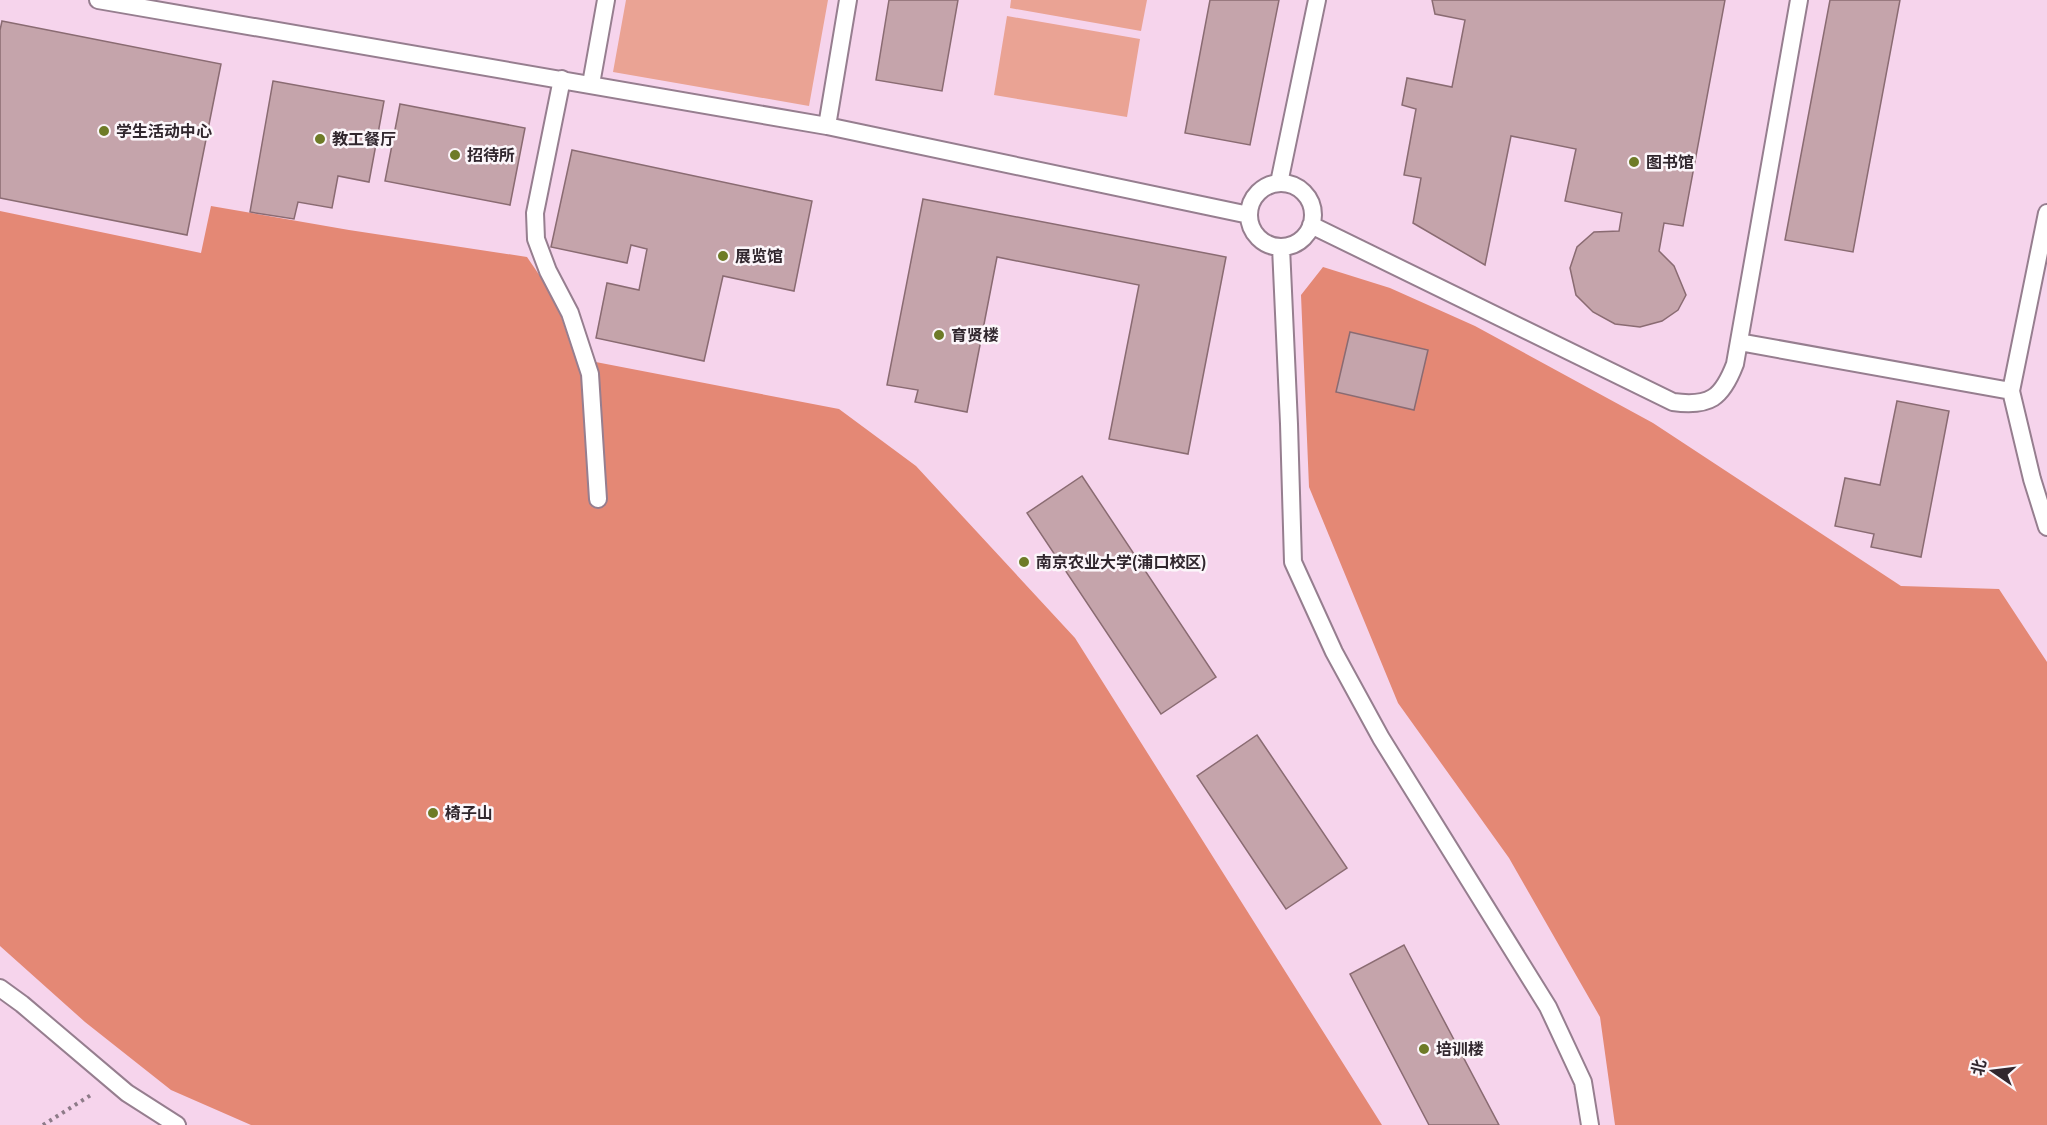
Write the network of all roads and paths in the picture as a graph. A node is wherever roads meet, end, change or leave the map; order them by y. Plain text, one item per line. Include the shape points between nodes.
1 (98, 0) edge
2 (606, 0) edge
3 (848, 0) edge
4 (1317, 0) edge
5 (1799, 0) edge
6 (562, 79) junction
7 (591, 84) junction
8 (828, 126) junction
9 (1279, 183) junction
10 (2047, 213) edge
11 (1249, 215) junction
12 (1311, 225) junction
13 (1281, 247) junction
14 (1739, 342) junction
15 (2011, 391) junction
16 (598, 499) dead end
17 (2047, 528) edge
18 (0, 988) edge
19 (114, 1081) junction
20 (43, 1125) edge
21 (177, 1125) edge
22 (1590, 1125) edge

1 - 6 lane
2 - 7 lane
3 - 8 lane
4 - 9 lane
5 - 14 lane
6 - 7 lane
6 - 16 lane via 535,213 536,239 570,313 590,374
7 - 8 lane
8 - 11 lane
9 - 11 lane via 1269,185 1255,197
9 - 12 lane via 1304,193 1312,208
10 - 15 lane
11 - 13 lane via 1262,241
12 - 13 lane via 1299,241
12 - 14 lane via 1673,402 1694,405 1713,398 1727,385
13 - 22 lane via 1293,562 1334,652 1381,738 1548,1007 1583,1082
14 - 15 lane
15 - 17 lane
18 - 19 lane
19 - 20 path
19 - 21 lane

